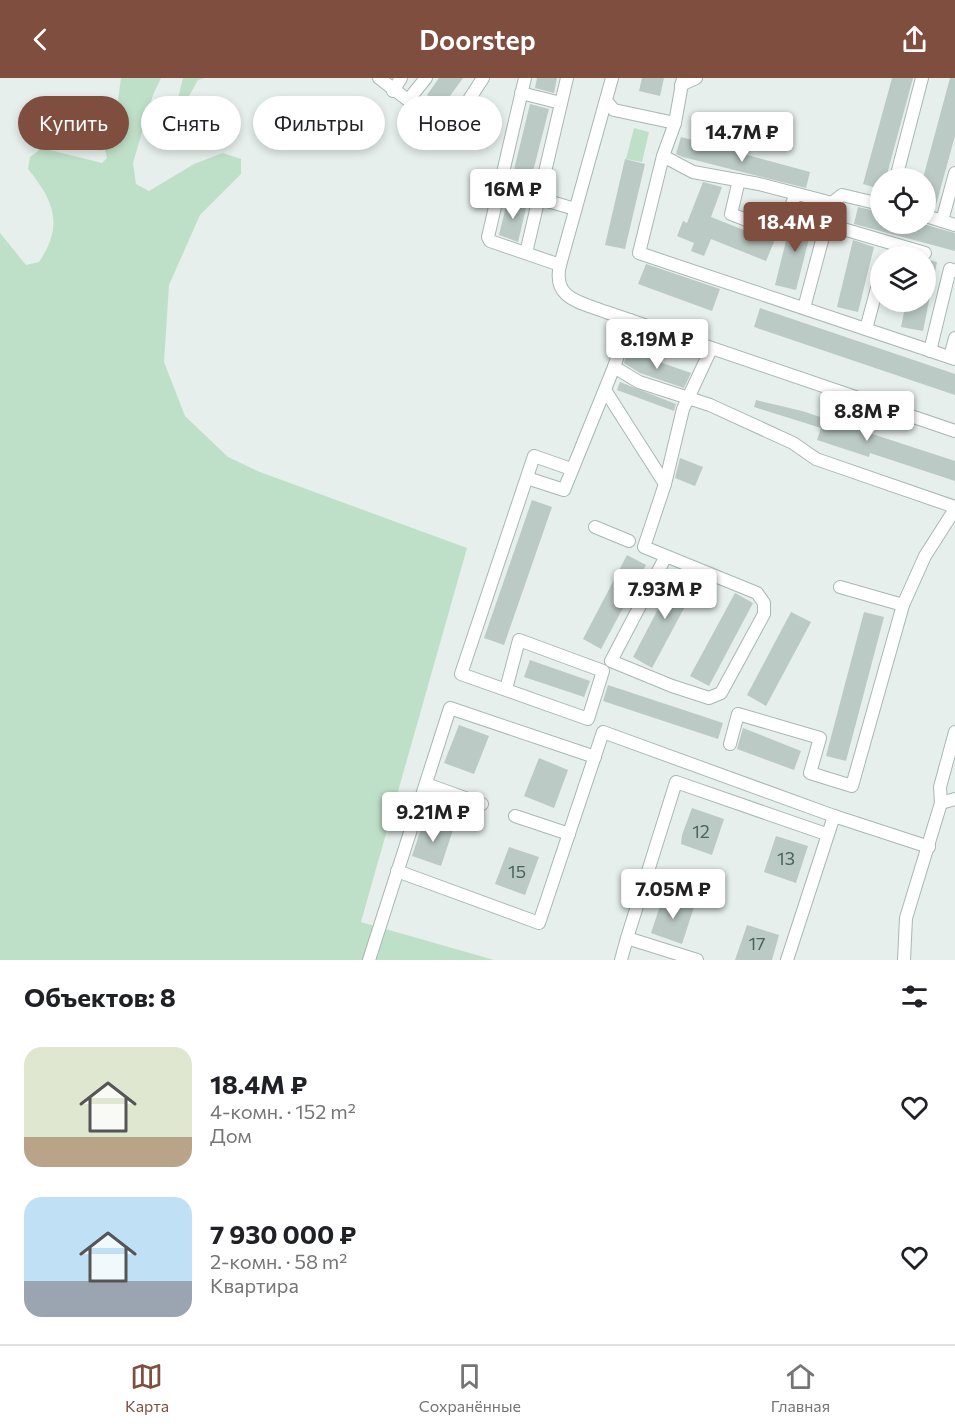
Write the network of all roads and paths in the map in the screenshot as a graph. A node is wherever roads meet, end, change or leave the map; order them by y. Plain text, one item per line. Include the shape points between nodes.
1 (379, 78) edge
2 (401, 78) edge
3 (426, 78) edge
4 (483, 78) edge
5 (525, 78) edge
6 (567, 78) edge
7 (612, 78) edge
8 (696, 78) edge
9 (922, 78) edge
10 (682, 82) edge
11 (393, 91) junction
12 (521, 93) junction
13 (403, 96) edge
14 (411, 96) edge
15 (471, 96) edge
16 (606, 101) junction
17 (561, 103) junction
18 (675, 123) junction
19 (663, 156) junction
20 (899, 168) edge
21 (955, 173) edge
22 (739, 180) junction
23 (500, 187) junction
24 (796, 194) junction
25 (539, 197) junction
26 (870, 202) edge
27 (832, 203) junction
28 (575, 209) junction
29 (936, 219) edge
30 (942, 221) junction
31 (826, 224) junction
32 (955, 225) edge
33 (890, 243) junction
34 (889, 246) edge
35 (900, 246) edge
36 (526, 253) junction
37 (560, 265) junction
38 (955, 271) edge
39 (804, 309) junction
40 (871, 312) edge
41 (630, 320) junction
42 (866, 329) junction
43 (955, 338) edge
44 (711, 349) junction
45 (930, 351) junction
46 (952, 358) edge
47 (614, 367) junction
48 (605, 390) junction
49 (687, 399) junction
50 (955, 431) edge
51 (571, 469) junction
52 (527, 478) junction
53 (664, 484) junction
54 (955, 508) edge
55 (595, 527) dead end
56 (629, 541) dead end
57 (666, 556) junction
58 (840, 587) dead end
59 (903, 606) junction
60 (506, 689) junction
61 (955, 732) edge
62 (730, 744) dead end
63 (595, 757) junction
64 (426, 784) junction
65 (955, 799) edge
66 (941, 803) junction
67 (482, 804) dead end
68 (515, 816) dead end
69 (834, 816) junction
70 (569, 834) junction
71 (826, 834) junction
72 (929, 846) junction
73 (397, 871) junction
74 (627, 938) junction
75 (369, 960) edge
76 (621, 960) edge
77 (697, 960) edge
78 (787, 960) edge
79 (904, 960) edge

1 - 11 street
2 - 11 street
3 - 14 street
4 - 15 street
5 - 12 street
6 - 17 street
7 - 16 street
8 - 10 street
9 - 20 street
10 - 18 street
11 - 13 street
12 - 17 street
12 - 23 street
16 - 18 street via 614,111
16 - 28 street
17 - 25 street
18 - 19 street
19 - 22 street via 693,172
19 - 39 street via 639,253
21 - 30 street
22 - 24 street
22 - 24 street via 731,214 780,233
23 - 25 street
23 - 36 street via 488,237
24 - 27 street
25 - 28 street
25 - 36 street
26 - 27 street via 842,195
27 - 31 street
28 - 37 street
29 - 30 street
30 - 32 street
31 - 33 street
31 - 39 street
33 - 34 street
33 - 35 street
36 - 37 street
37 - 41 street via 559,285 569,297
38 - 45 street via 950,269
39 - 42 street
40 - 42 street
41 - 44 street
41 - 47 street
42 - 45 street
43 - 46 street
44 - 49 street
44 - 50 street
45 - 46 street
47 - 48 street
47 - 49 street via 639,382
48 - 51 street
48 - 53 street
49 - 53 street
49 - 54 street via 710,405 783,438 816,459
51 - 52 street via 564,490
51 - 52 street via 534,456
52 - 60 street via 461,674
53 - 57 street via 644,547
54 - 59 street via 925,556
55 - 56 street
57 - 57 street via 757,593 764,603 764,614 721,693 709,698 611,661
58 - 59 street
59 - 62 street via 852,786 810,773 820,738 738,714
60 - 60 street via 588,719 603,670 519,640
61 - 66 street via 940,787
63 - 64 street via 450,708
63 - 69 street via 603,732
63 - 70 street
64 - 67 street
64 - 73 street
65 - 66 street
66 - 72 street
68 - 70 street
69 - 71 street
69 - 72 street
70 - 73 street via 539,923
71 - 74 street via 676,782
71 - 78 street
72 - 79 street via 906,918
73 - 75 street
74 - 76 street
74 - 77 street

